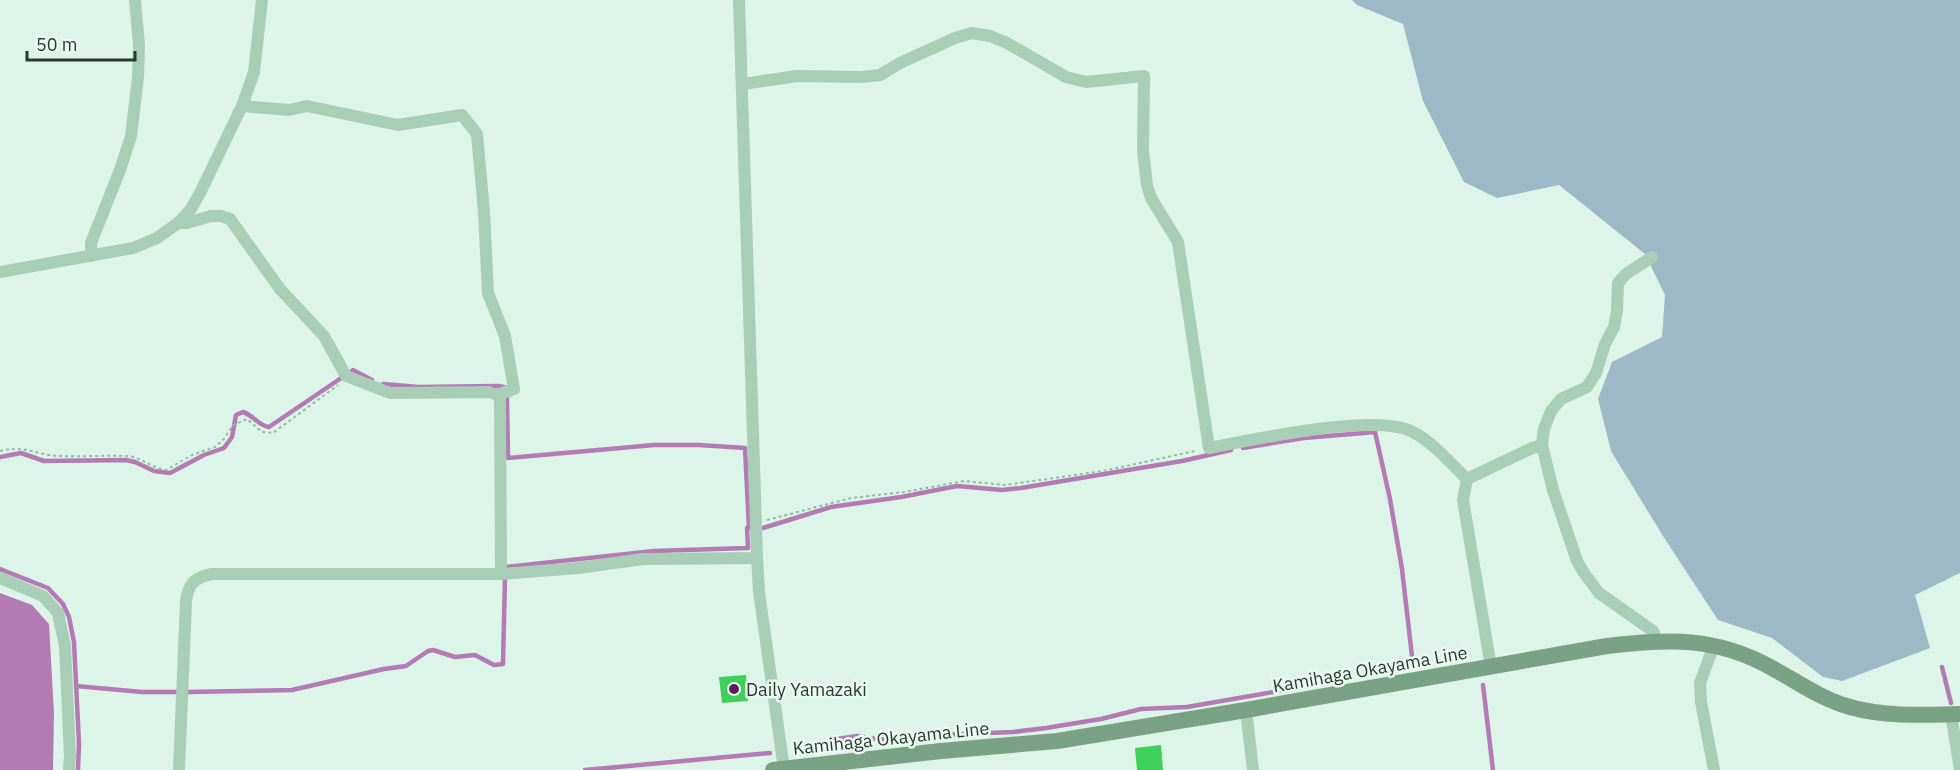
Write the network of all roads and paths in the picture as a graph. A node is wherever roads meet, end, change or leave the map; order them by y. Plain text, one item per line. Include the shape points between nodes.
1 (135, 0) edge
2 (262, 0) edge
3 (739, 0) edge
4 (743, 84) junction
5 (242, 106) junction
6 (178, 223) junction
7 (91, 256) junction
8 (1652, 257) dead end
9 (0, 272) edge
10 (346, 375) junction
11 (503, 393) junction
12 (1542, 446) junction
13 (1209, 448) junction
14 (0, 451) edge
15 (1467, 479) junction
16 (756, 523) junction
17 (757, 558) junction
18 (501, 574) junction
19 (0, 578) edge
20 (1657, 640) junction
21 (1714, 645) junction
22 (1491, 667) junction
23 (1246, 710) junction
24 (1956, 714) edge
25 (69, 770) edge
26 (179, 770) edge
27 (779, 770) edge
28 (1254, 770) edge
29 (1714, 770) edge
30 (1960, 770) edge

1 - 7 street via 139,45 131,135 91,243
2 - 5 street via 254,72
3 - 4 street
4 - 13 street via 797,76 880,75 972,33 1007,43 1066,77 1086,82 1144,76 1143,151 1147,184 1151,198 1178,242
4 - 16 street
5 - 6 street via 200,194
5 - 11 street via 289,110 307,106 398,125 462,116 477,134 488,293 505,336 514,389
6 - 7 street via 133,248
6 - 10 street via 211,216 230,219 280,289 324,336
7 - 9 street
8 - 12 street via 1618,283 1614,327 1596,373 1587,387 1561,399 1551,411
10 - 11 street via 390,393
10 - 14 path via 273,433 262,432 247,419 238,422 215,447 166,470 137,457 59,456 20,447
11 - 18 street
12 - 15 street
12 - 20 street via 1553,490 1584,573 1599,593 1653,631
13 - 15 street via 1303,431 1392,427 1409,430 1427,441
13 - 16 path via 1103,471 1005,485 964,480 851,498
15 - 22 street via 1463,500
16 - 17 street
17 - 18 street via 644,559
17 - 27 street
18 - 26 street via 212,574 196,579 186,601
19 - 25 street via 43,596 58,613 65,646
20 - 21 main road, Kamihaga Okayama Line
20 - 22 main road, Kamihaga Okayama Line
21 - 24 main road, Kamihaga Okayama Line via 1743,653 1823,698 1850,707 1876,713
21 - 29 street via 1700,683
22 - 23 main road, Kamihaga Okayama Line
23 - 27 main road, Kamihaga Okayama Line via 1057,741
23 - 28 street
24 - 30 street

